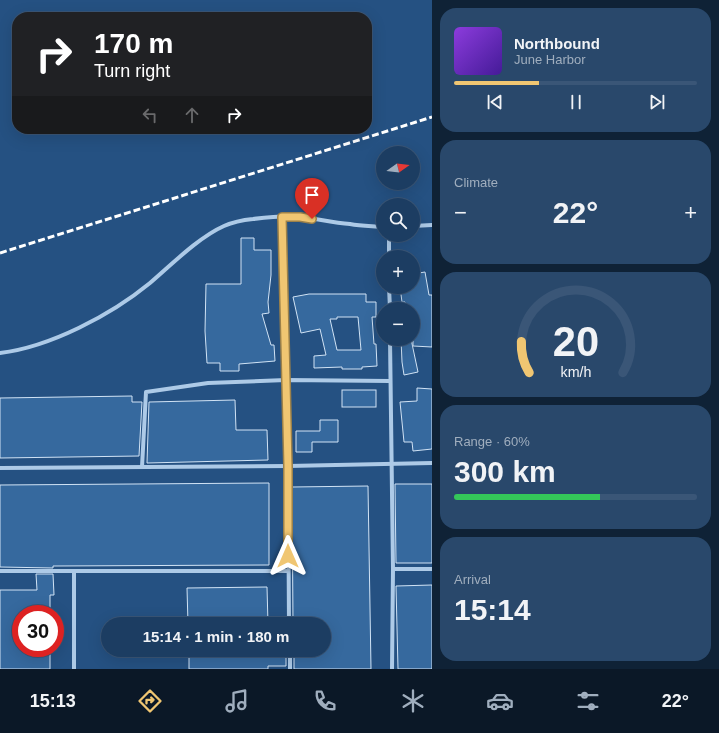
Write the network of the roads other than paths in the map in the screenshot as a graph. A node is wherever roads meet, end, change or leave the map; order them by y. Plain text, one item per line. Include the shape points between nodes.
1 (282, 217) junction
2 (376, 226) edge
3 (420, 226) edge
4 (432, 226) edge
5 (390, 346) edge
6 (0, 353) edge
7 (286, 380) junction
8 (390, 381) junction
9 (391, 463) junction
10 (432, 463) edge
11 (288, 466) junction
12 (142, 467) junction
13 (0, 468) edge
14 (393, 569) junction
15 (432, 569) edge
16 (0, 570) edge
17 (74, 571) junction
18 (288, 571) junction
19 (289, 617) edge
20 (290, 657) edge
21 (74, 669) edge
22 (290, 669) edge
23 (392, 669) edge

1 - 2 street
1 - 6 street via 239,221 224,226 205,236 116,308 52,339 27,348
1 - 7 street
3 - 4 street
5 - 8 street
7 - 8 street
7 - 11 street
7 - 12 street via 208,383 146,392
8 - 9 street
9 - 10 street
9 - 11 street
9 - 14 street
11 - 12 street
11 - 18 street
12 - 13 street
14 - 15 street
14 - 23 street
16 - 17 street
17 - 18 street
17 - 21 street
18 - 19 street
20 - 22 street

